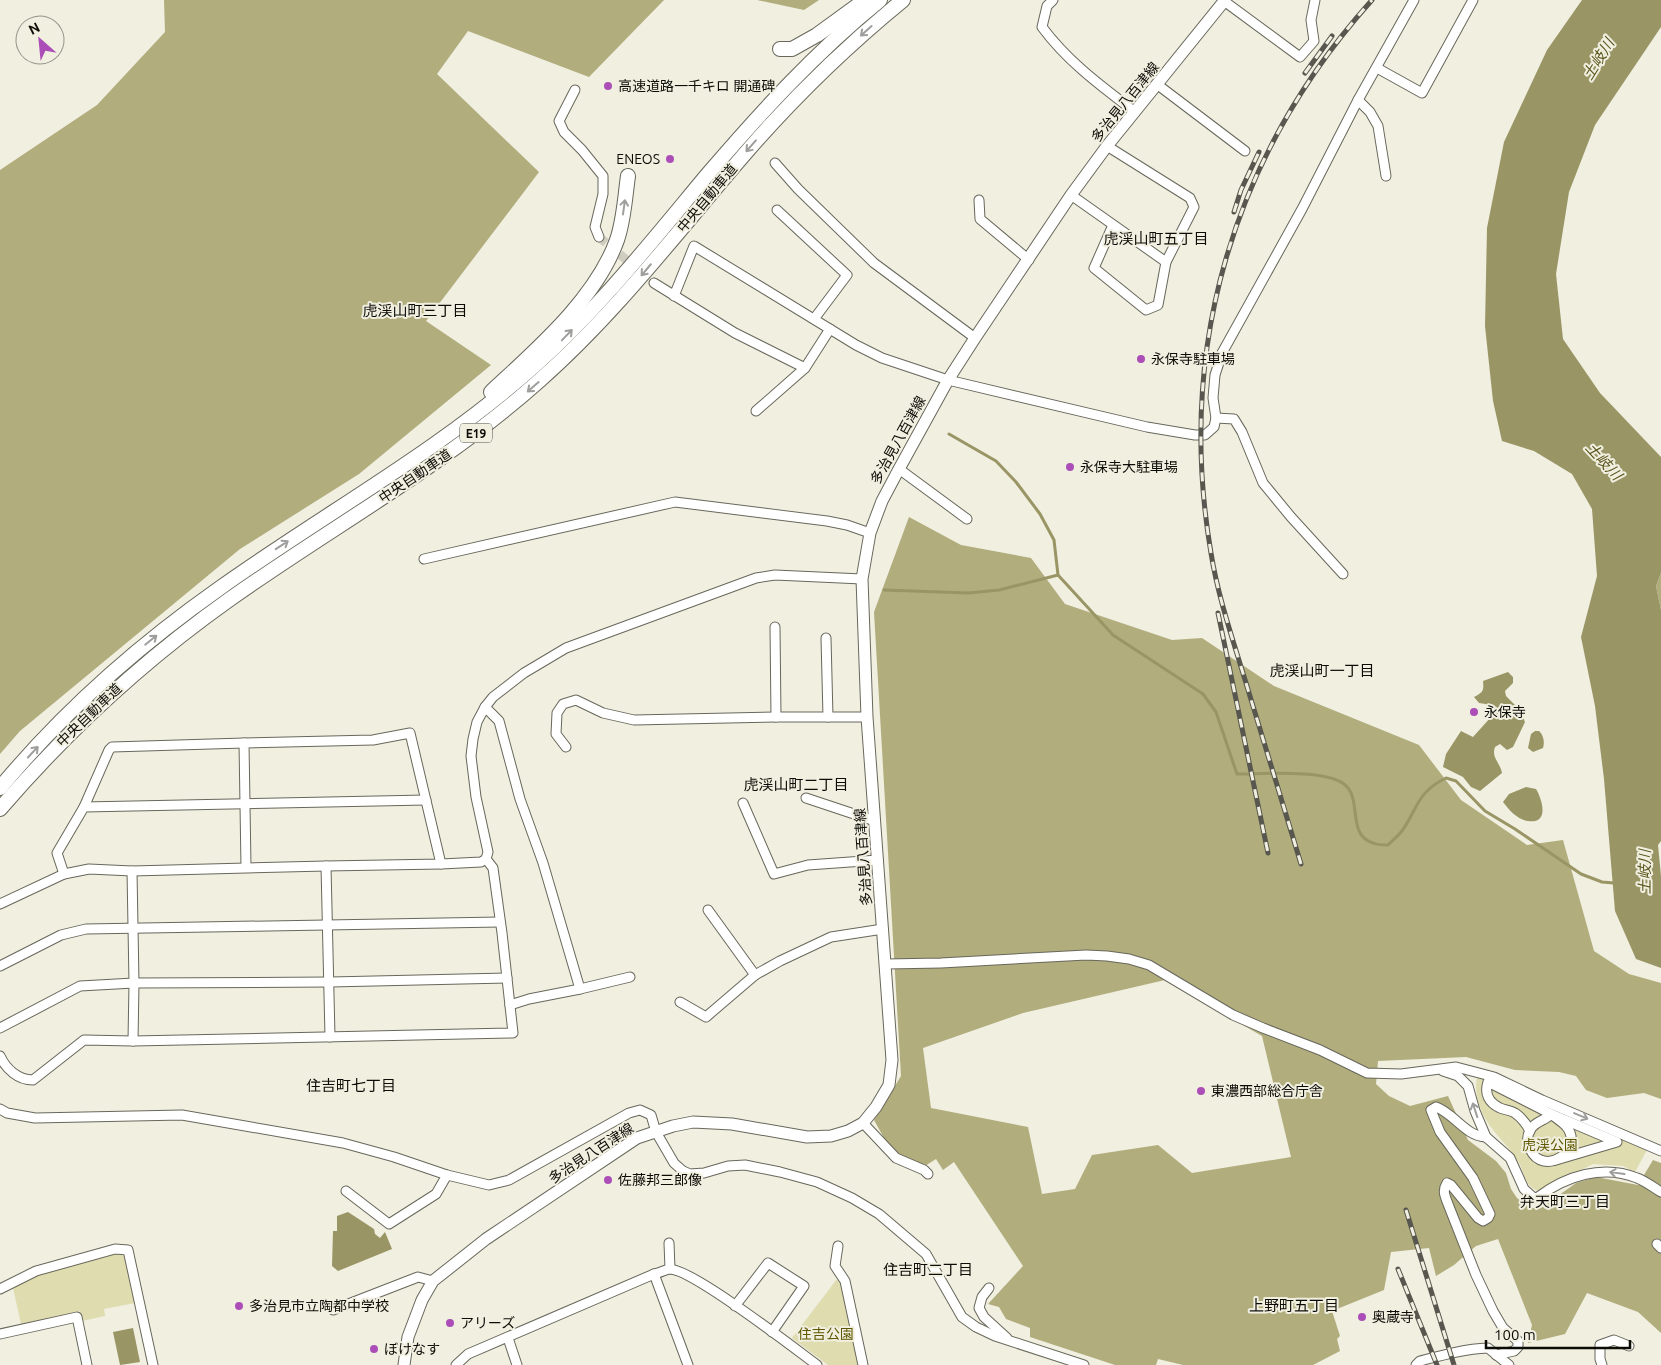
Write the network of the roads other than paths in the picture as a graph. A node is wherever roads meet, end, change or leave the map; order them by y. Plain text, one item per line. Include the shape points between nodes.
1 (865, 0) edge
2 (880, 0) edge
3 (903, 0) edge
4 (1053, 0) edge
5 (1225, 0) edge
6 (1316, 0) edge
7 (1414, 0) edge
8 (1473, 0) edge
9 (780, 49) dead end
10 (1377, 68) junction
11 (1158, 85) junction
12 (575, 90) dead end
13 (1358, 100) junction
14 (1135, 112) junction
15 (1107, 146) junction
16 (1245, 151) dead end
17 (775, 163) dead end
18 (628, 176) dead end
19 (1386, 176) dead end
20 (1071, 195) junction
21 (979, 200) dead end
22 (777, 210) dead end
23 (1113, 225) junction
24 (599, 237) dead end
25 (1029, 260) junction
26 (1166, 262) junction
27 (654, 282) tunnel mouth
28 (674, 296) junction
29 (814, 319) junction
30 (830, 329) junction
31 (975, 338) junction
32 (805, 368) junction
33 (948, 380) junction
34 (756, 411) dead end
35 (1216, 418) junction
36 (899, 469) junction
37 (376, 485) junction
38 (968, 519) dead end
39 (870, 533) junction
40 (424, 559) dead end
41 (1343, 574) dead end
42 (862, 579) junction
43 (775, 627) dead end
44 (826, 638) dead end
45 (485, 707) junction
46 (776, 717) junction
47 (868, 717) junction
48 (828, 718) junction
49 (244, 743) junction
50 (566, 747) dead end
51 (0, 788) edge
52 (806, 798) dead end
53 (426, 800) junction
54 (743, 803) dead end
55 (244, 804) junction
56 (84, 807) junction
57 (0, 809) edge
58 (875, 821) junction
59 (486, 859) junction
60 (878, 860) junction
61 (441, 864) junction
62 (326, 866) junction
63 (246, 867) junction
64 (132, 871) junction
65 (64, 874) junction
66 (0, 904) edge
67 (708, 910) dead end
68 (500, 922) junction
69 (328, 925) junction
70 (133, 928) junction
71 (883, 929) junction
72 (886, 964) junction
73 (0, 966) edge
74 (755, 976) junction
75 (630, 977) dead end
76 (507, 978) junction
77 (330, 982) junction
78 (134, 983) junction
79 (580, 989) junction
80 (680, 1002) dead end
81 (510, 1005) junction
82 (0, 1028) edge
83 (330, 1037) junction
84 (133, 1041) junction
85 (0, 1056) edge
86 (1438, 1070) junction
87 (1479, 1073) junction
88 (1498, 1083) junction
89 (1468, 1086) junction
90 (0, 1109) edge
91 (1556, 1113) junction
92 (863, 1123) junction
93 (1530, 1131) junction
94 (656, 1132) junction
95 (1625, 1135) junction
96 (1486, 1137) junction
97 (1617, 1142) junction
98 (1661, 1150) edge
99 (1553, 1161) junction
100 (1546, 1171) dead end
101 (447, 1174) junction
102 (928, 1174) dead end
103 (346, 1191) dead end
104 (1661, 1192) edge
105 (669, 1243) dead end
106 (838, 1246) dead end
107 (670, 1269) junction
108 (654, 1274) junction
109 (433, 1281) junction
110 (989, 1288) dead end
111 (0, 1289) edge
112 (735, 1306) junction
113 (333, 1310) dead end
114 (772, 1332) junction
115 (0, 1334) edge
116 (508, 1338) junction
117 (1009, 1340) junction
118 (1629, 1346) dead end
119 (1496, 1355) junction
120 (87, 1365) edge
121 (153, 1365) edge
122 (404, 1365) edge
123 (456, 1365) edge
124 (517, 1365) edge
125 (688, 1365) edge
126 (817, 1365) edge
127 (863, 1365) edge
128 (1084, 1365) edge
129 (1416, 1365) edge
130 (1509, 1365) edge
131 (1602, 1365) edge

1 - 9 highway via 817,35 792,49
37 -> 2 highway, 中央自動車道 / E19 via 468,421 560,343 616,284 768,106
3 -> 57 highway, 中央自動車道 / E19 via 847,48 780,114 625,295 541,379 502,413 441,458 229,600 149,661 62,740
4 - 14 street via 1047,6 1042,27 1056,46 1087,75
5 - 6 street via 1300,57 1314,41 1311,20
5 - 11 main road, 多治見八百津線
7 - 10 street
8 - 10 street via 1422,93
10 - 13 street
11 - 14 main road, 多治見八百津線
11 - 16 street
12 - 24 street via 559,121 564,132 603,176 603,194 595,227
13 - 19 street via 1378,126
13 - 35 street via 1222,353 1214,383
14 - 15 main road, 多治見八百津線
15 - 20 main road, 多治見八百津線
15 - 26 street via 1190,198 1194,207
17 - 31 street via 874,263
37 -> 18 highway via 488,394 594,286 618,238
20 - 23 street
20 - 25 main road, 多治見八百津線
21 - 25 street via 980,219
22 - 29 street via 847,275
23 - 26 street
23 - 26 street via 1094,268 1146,310 1158,305
25 - 31 main road, 多治見八百津線
27 - 28 street
28 - 29 street via 694,246
28 - 32 street via 735,333
29 - 30 street
30 - 32 street
30 - 33 street via 882,358
31 - 33 main road, 多治見八百津線
32 - 34 street
33 - 35 street via 1147,427 1195,435 1205,435 1214,427
33 - 36 main road, 多治見八百津線
35 - 41 street via 1234,419 1263,483
36 - 38 street
36 - 39 main road, 多治見八百津線
51 -> 37 highway, 中央自動車道 / E19 via 52,730 132,655 270,553
39 - 40 street via 826,521 675,502
39 - 42 main road, 多治見八百津線
42 - 45 street via 775,575 756,578 566,648 524,673
42 - 47 main road, 多治見八百津線
43 - 46 street
44 - 48 street
45 - 59 street via 473,739 471,756 488,852
45 - 79 street via 499,721
46 - 48 street
46 - 50 street via 634,720 603,713 576,700 562,704 557,713 556,734
47 - 48 street
47 - 58 main road, 多治見八百津線
49 - 53 street via 373,740 410,733
49 - 55 street
49 - 56 street via 112,747
52 - 58 street
53 - 55 street
53 - 61 street
54 - 60 street via 774,874 808,865
55 - 56 street
55 - 63 street
56 - 65 street via 57,853
58 - 60 main road, 多治見八百津線
59 - 61 street
59 - 68 street via 493,868
60 - 71 main road, 多治見八百津線
61 - 62 street
62 - 63 street
62 - 69 street
63 - 64 street
64 - 65 street via 89,869
64 - 70 street
65 - 66 street
67 - 74 street
68 - 69 street
68 - 76 street
69 - 70 street
69 - 77 street
70 - 73 street via 86,929 61,935
70 - 78 street
71 - 72 main road, 多治見八百津線
71 - 74 street via 831,937
72 - 86 street via 1086,955 1115,957 1150,965 1233,1015 1367,1073
72 - 92 main road, 多治見八百津線 via 892,1060 889,1085
74 - 80 street via 706,1017
75 - 79 street
76 - 77 street
76 - 81 street
77 - 78 street
77 - 83 street
78 - 82 street via 80,986
78 - 84 street
79 - 81 street
81 - 83 street via 513,1034
83 - 84 street
84 - 85 street via 84,1040 33,1080 9,1070
86 - 87 street via 1456,1067
86 - 89 street via 1458,1076
87 - 88 street
87 - 89 street via 1472,1076
88 - 91 street
88 - 93 street via 1488,1082 1485,1089 1489,1101 1513,1111 1524,1120
96 -> 89 street
90 - 101 street via 35,1118 182,1115 343,1143
91 - 93 street via 1534,1125
91 -> 95 street
91 - 97 street
91 - 99 street via 1571,1139 1567,1152
92 - 94 main road, 多治見八百津線 via 832,1136 808,1137 732,1124 693,1122
92 - 102 street via 896,1158
93 - 99 street via 1528,1145 1531,1152 1543,1161
94 - 101 street via 651,1115 640,1110 629,1113 510,1180 489,1185
94 - 109 main road, 多治見八百津線 via 637,1138 486,1240
94 - 117 street via 674,1163 690,1174 745,1165 817,1182 852,1198 886,1220 926,1254 962,1317 976,1327
95 - 97 street via 1620,1144
95 - 98 street
104 -> 96 street via 1637,1178 1616,1172 1588,1172 1534,1198 1524,1188 1510,1158
96 - 119 street via 1475,1136 1443,1109 1436,1107 1431,1110 1440,1132 1473,1178 1490,1214 1483,1221 1478,1218 1447,1183 1444,1192 1480,1284 1503,1328 1518,1341 1514,1351
97 - 99 street
99 - 100 street
101 - 103 street via 436,1194 389,1224
105 - 107 street
106 - 127 street via 835,1266 846,1281
107 - 108 street
107 - 112 street via 687,1275
108 - 116 street
108 - 125 street
109 - 113 street via 418,1277
109 - 122 main road, 多治見八百津線 via 408,1337
110 - 117 street via 980,1302 980,1313
111 - 121 street via 36,1271 115,1249 128,1250
112 - 114 street
112 - 114 street via 768,1263 804,1286
114 - 126 street
115 - 120 street via 77,1317
116 - 123 street via 468,1354
116 - 124 street
117 - 128 street
118 - 131 street via 1614,1340 1600,1345
119 - 129 street via 1488,1348 1469,1349 1420,1361
119 - 130 street

